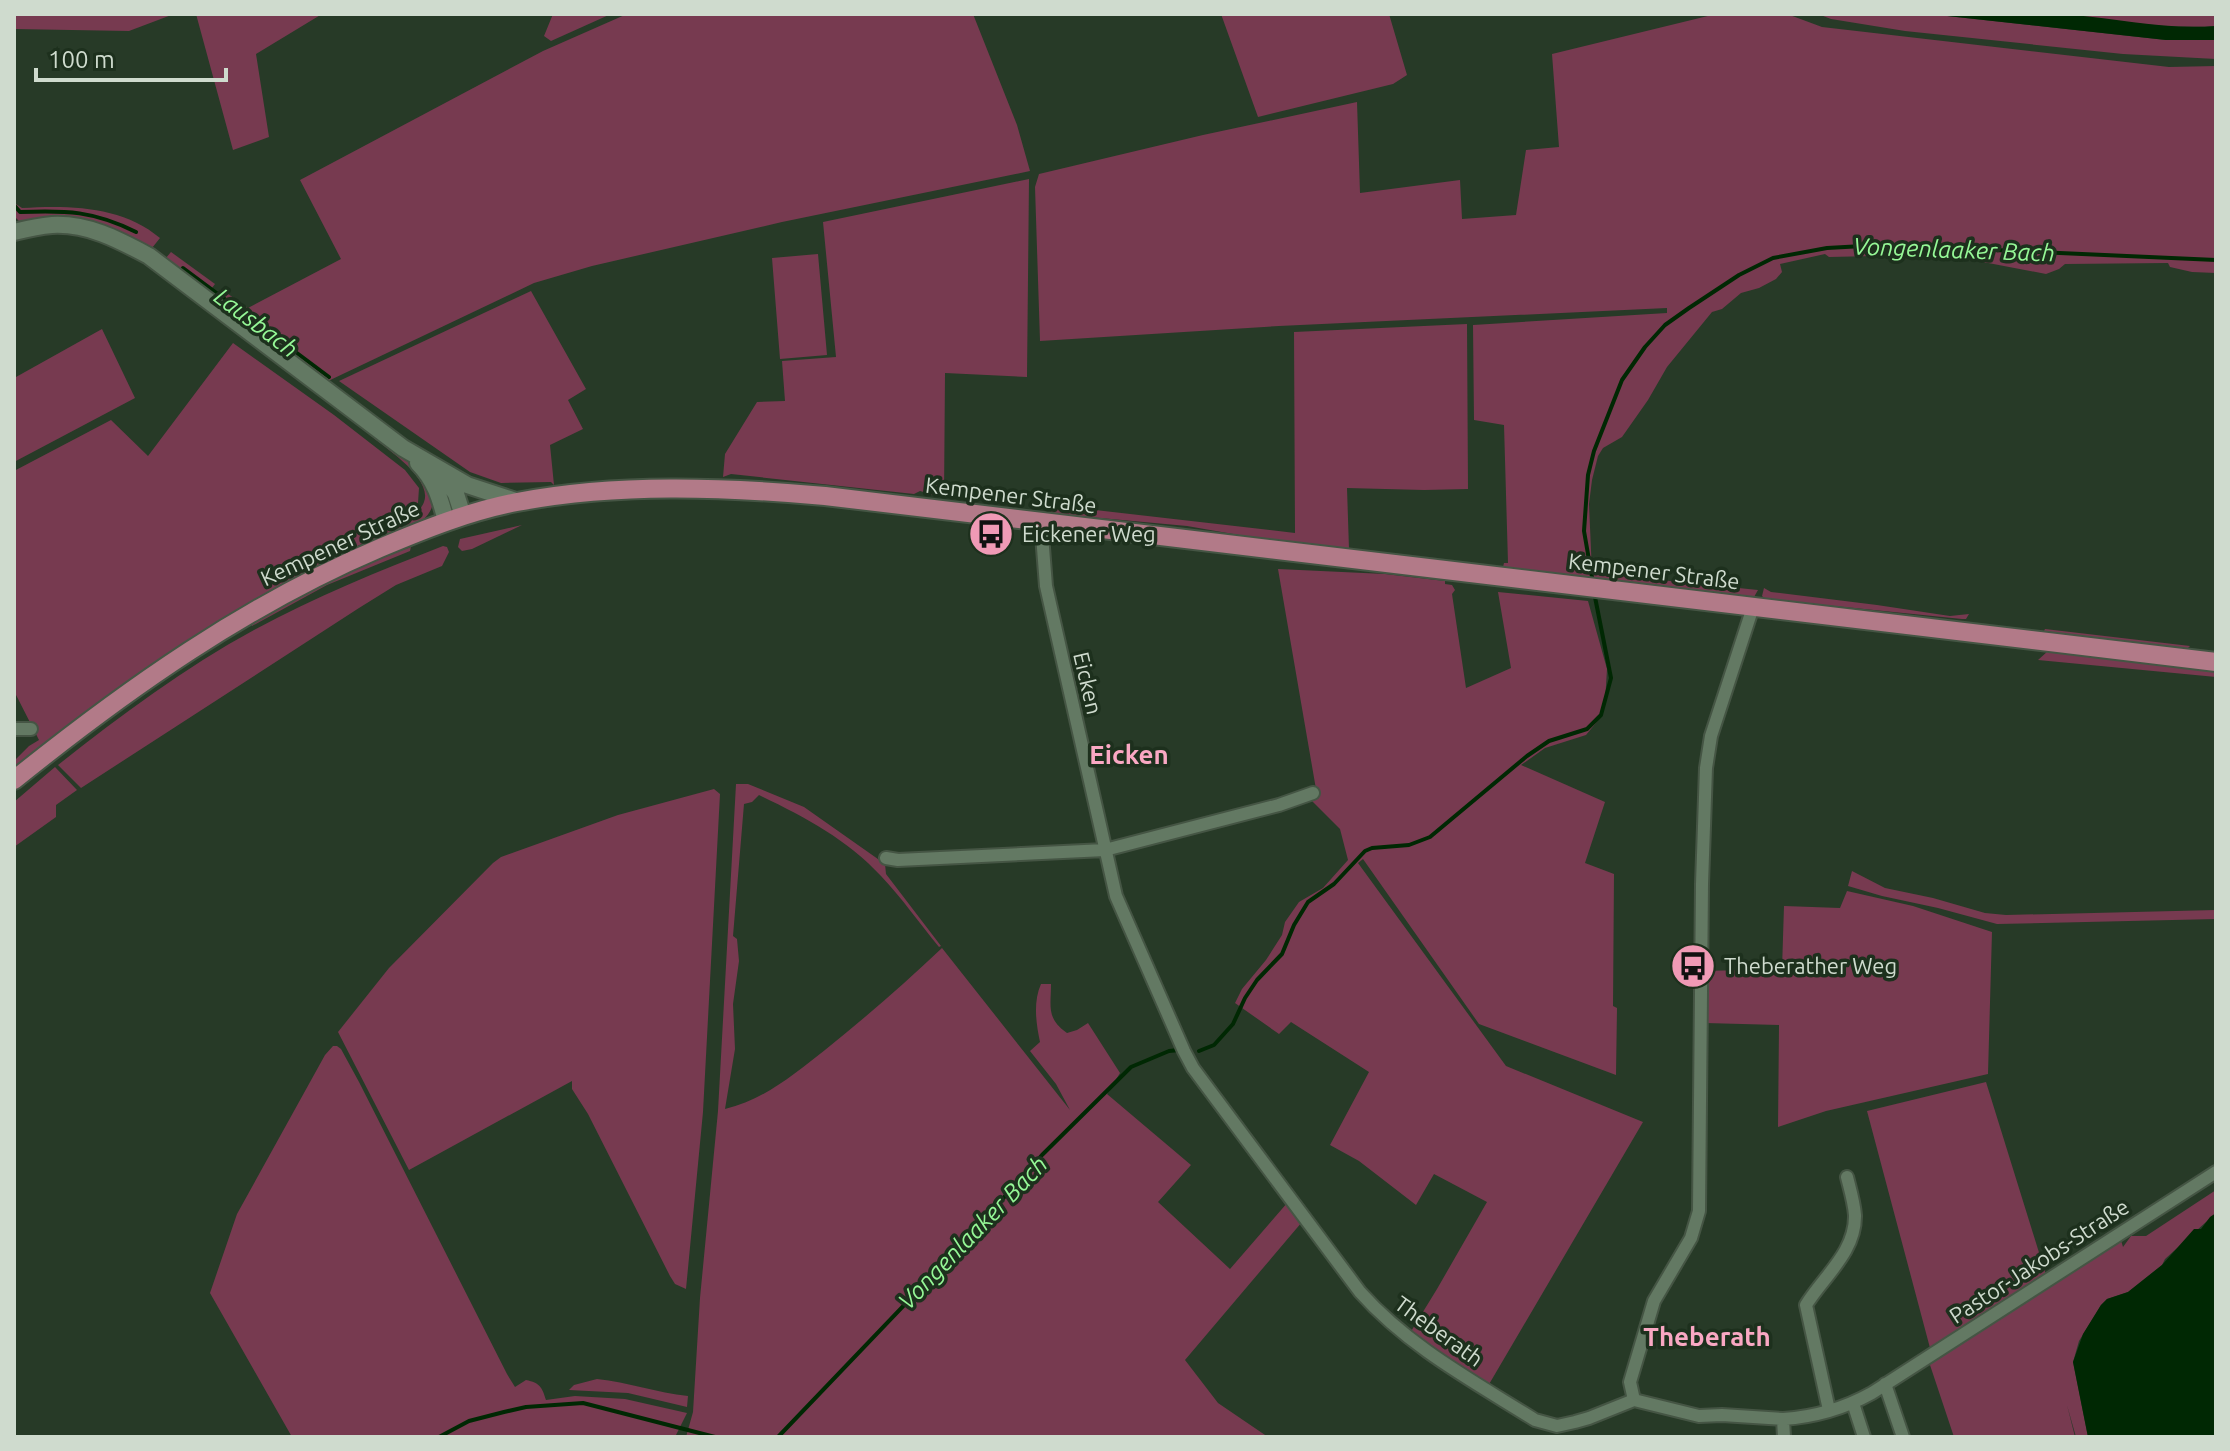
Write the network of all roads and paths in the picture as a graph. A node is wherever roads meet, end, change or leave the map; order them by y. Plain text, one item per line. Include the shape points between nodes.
1 (14, 231) edge
2 (403, 448) junction
3 (438, 470) junction
4 (519, 502) junction
5 (455, 519) junction
6 (1038, 522) junction
7 (1753, 607) junction
8 (2216, 662) edge
9 (14, 729) edge
10 (31, 729) dead end
11 (14, 780) edge
12 (1313, 793) dead end
13 (1105, 850) junction
14 (886, 858) dead end
15 (1184, 1051) joint
16 (2216, 1172) edge
17 (1847, 1177) dead end
18 (1885, 1384) junction
19 (1634, 1400) junction
20 (1853, 1403) junction
21 (1829, 1410) junction
22 (1783, 1419) junction
23 (1784, 1437) edge
24 (1864, 1437) edge
25 (1903, 1437) edge

1 - 2 street via 76,227 111,236 149,256
2 - 3 street
2 - 5 street via 429,474
3 - 4 street
3 - 5 street via 456,494
4 - 5 main road, Kempener Straße
4 - 6 main road, Kempener Straße via 638,490 767,492
5 - 11 main road, Kempener Straße via 283,594 147,679
6 - 7 main road, Kempener Straße
6 - 13 street, Eicken via 1046,586
7 - 8 main road, Kempener Straße
7 - 19 street via 1711,736 1706,768 1699,1211 1691,1238 1654,1301 1630,1382
9 - 10 street
12 - 13 street
13 - 14 street
13 - 15 street, Eicken via 1116,896
15 - 19 street, Theberath via 1360,1292 1420,1347 1546,1424 1589,1418
16 - 18 street, Pastor-Jakobs-Straße
17 - 21 street via 1855,1214 1852,1232 1841,1258 1806,1305
18 - 20 street, Pastor-Jakobs-Straße
18 - 25 street
19 - 22 street via 1699,1416
20 - 21 street, Pastor-Jakobs-Straße
20 - 24 street
21 - 22 street, Pastor-Jakobs-Straße
22 - 23 street

